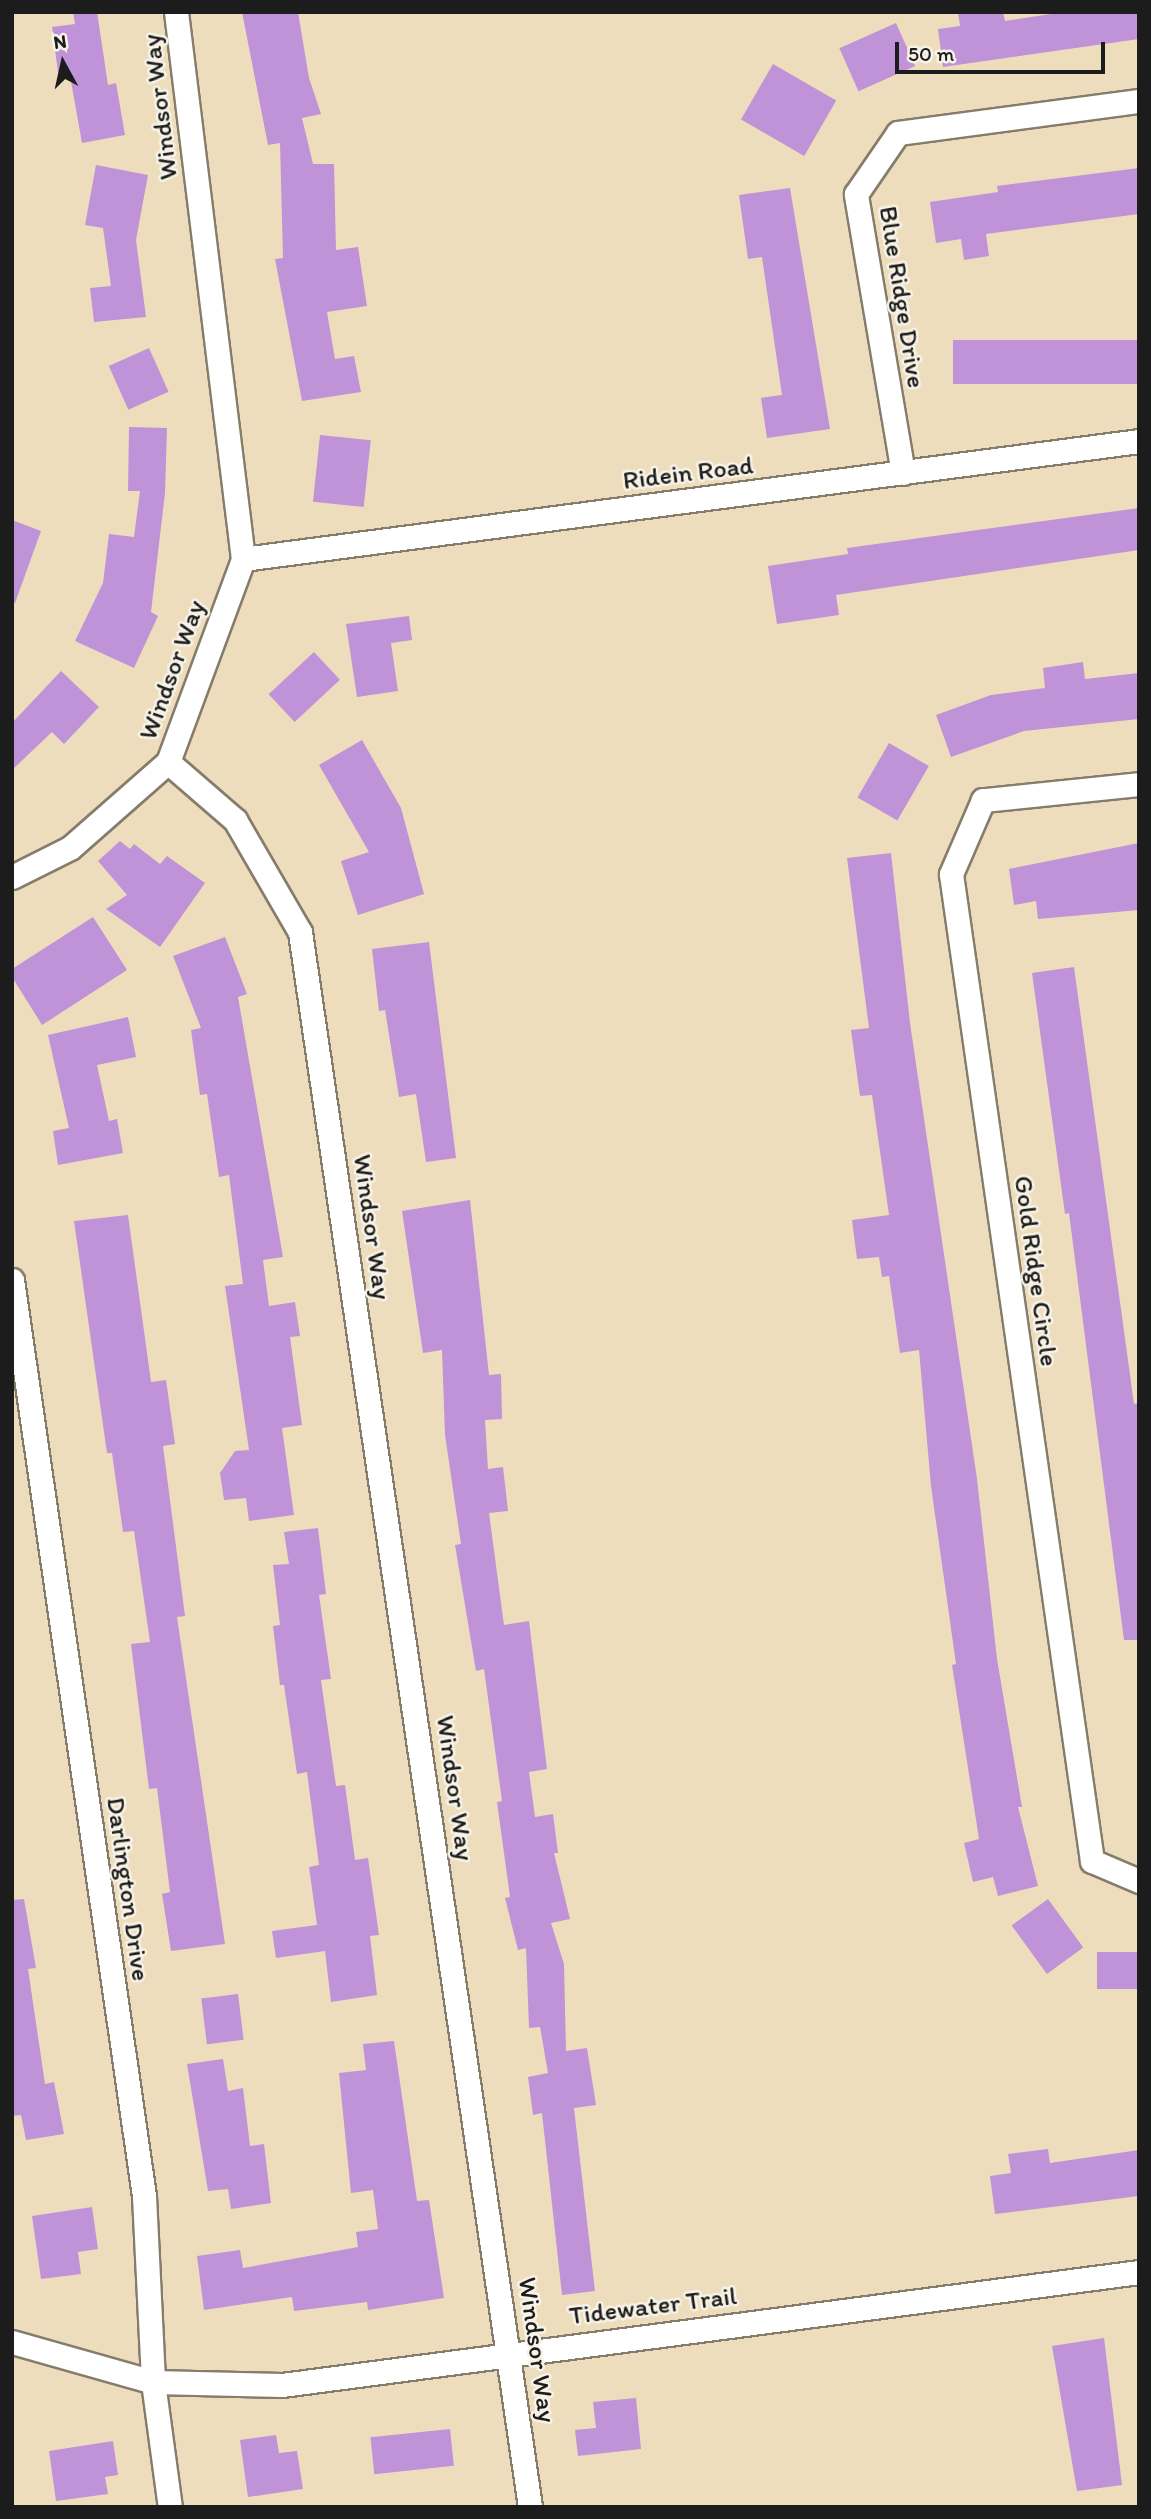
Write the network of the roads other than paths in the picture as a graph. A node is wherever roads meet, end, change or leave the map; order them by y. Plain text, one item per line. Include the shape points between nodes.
1 (176, 12) edge
2 (1139, 101) edge
3 (1139, 441) edge
4 (902, 473) junction
5 (243, 559) junction
6 (168, 762) junction
7 (1139, 784) edge
8 (12, 877) edge
9 (12, 1280) edge
10 (1139, 1881) edge
11 (1139, 2272) edge
12 (12, 2342) edge
13 (510, 2353) junction
14 (153, 2382) junction
15 (170, 2507) edge
16 (530, 2507) edge

1 - 5 street, Windsor Way
2 - 4 street, Blue Ridge Drive via 898,133 856,194
3 - 4 street, Ridein Road
4 - 5 street, Ridein Road
5 - 6 street, Windsor Way
6 - 8 street via 70,848
6 - 13 street, Windsor Way via 235,820 300,932
7 - 10 street, Gold Ridge Circle via 983,800 951,874 1092,1861
9 - 14 street, Darlington Drive via 144,2196
11 - 13 street, Tidewater Trail
12 - 14 street, Tidewater Trail
13 - 14 street, Tidewater Trail via 282,2385
13 - 16 street, Windsor Way
14 - 15 street, Darlington Drive

